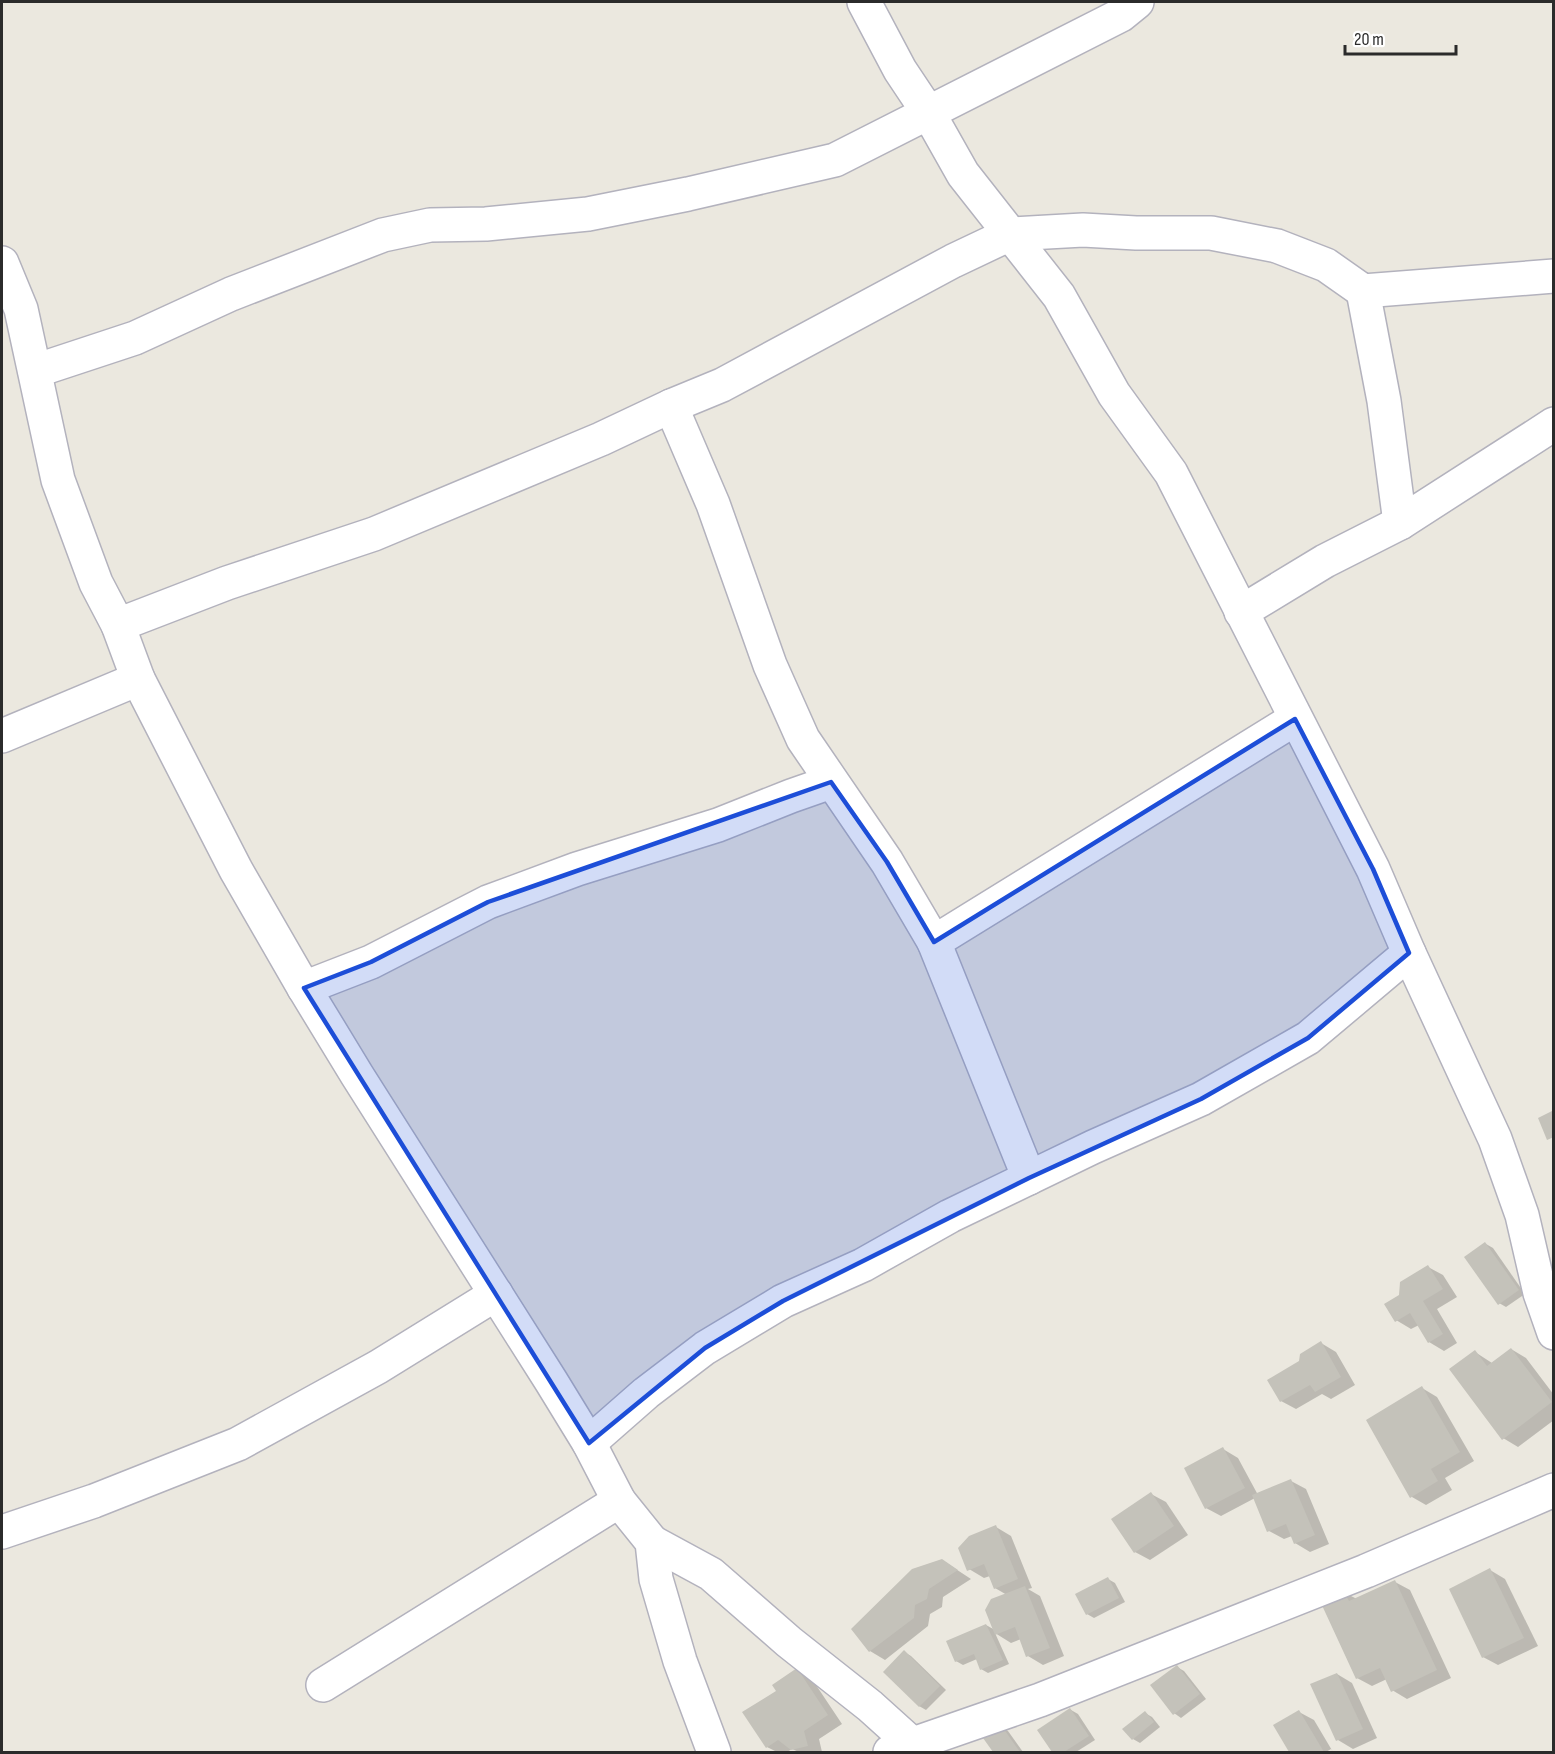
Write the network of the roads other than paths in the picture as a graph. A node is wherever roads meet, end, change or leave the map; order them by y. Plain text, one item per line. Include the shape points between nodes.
1 (864, 2) edge
2 (1137, 2) edge
3 (928, 112) junction
4 (1010, 234) junction
5 (2, 264) edge
6 (1554, 276) edge
7 (1363, 291) junction
8 (35, 371) junction
9 (671, 406) junction
10 (1550, 435) edge
11 (1400, 523) junction
12 (1240, 612) junction
13 (118, 625) junction
14 (138, 679) junction
15 (1296, 719) junction
16 (2, 736) edge
17 (831, 782) junction
18 (934, 942) junction
19 (1409, 954) junction
20 (304, 988) junction
21 (1029, 1178) junction
22 (496, 1294) junction
23 (1554, 1333) edge
24 (589, 1443) junction
25 (1554, 1490) edge
26 (619, 1501) junction
27 (2, 1532) edge
28 (652, 1542) junction
29 (324, 1685) dead end
30 (907, 1750) edge
31 (714, 1752) edge

1 - 3 street via 900,70
2 - 3 street via 1120,15
3 - 4 street via 963,174
3 - 8 street via 835,160 688,194 588,214 430,225 382,235 135,338
4 - 7 street via 1083,230 1210,232 1277,246 1326,265
4 - 9 street via 722,385
4 - 12 street via 1059,296 1114,394 1171,473
5 - 8 street via 21,309
6 - 7 street
7 - 11 street via 1384,400
8 - 13 street via 58,480 96,583
9 - 13 street via 374,534 227,583
9 - 17 street via 713,504 770,665 803,739
10 - 11 street
11 - 12 street via 1325,561
12 - 15 street
13 - 14 street
14 - 16 street
14 - 20 street via 236,870
15 - 18 street
15 - 19 street via 1373,869
17 - 18 street via 887,862
17 - 20 street via 718,825 488,902 371,962
18 - 21 street
19 - 21 street via 1308,1038 1201,1099
19 - 23 street via 1495,1139 1522,1215 1540,1293
20 - 22 street
21 - 24 street via 783,1301 705,1348
22 - 24 street
22 - 27 street via 378,1367 238,1444 94,1501
24 - 26 street
25 - 30 street via 1366,1571
26 - 28 street
26 - 29 street
28 - 30 street via 711,1574 870,1706
28 - 31 street via 656,1580 680,1661

